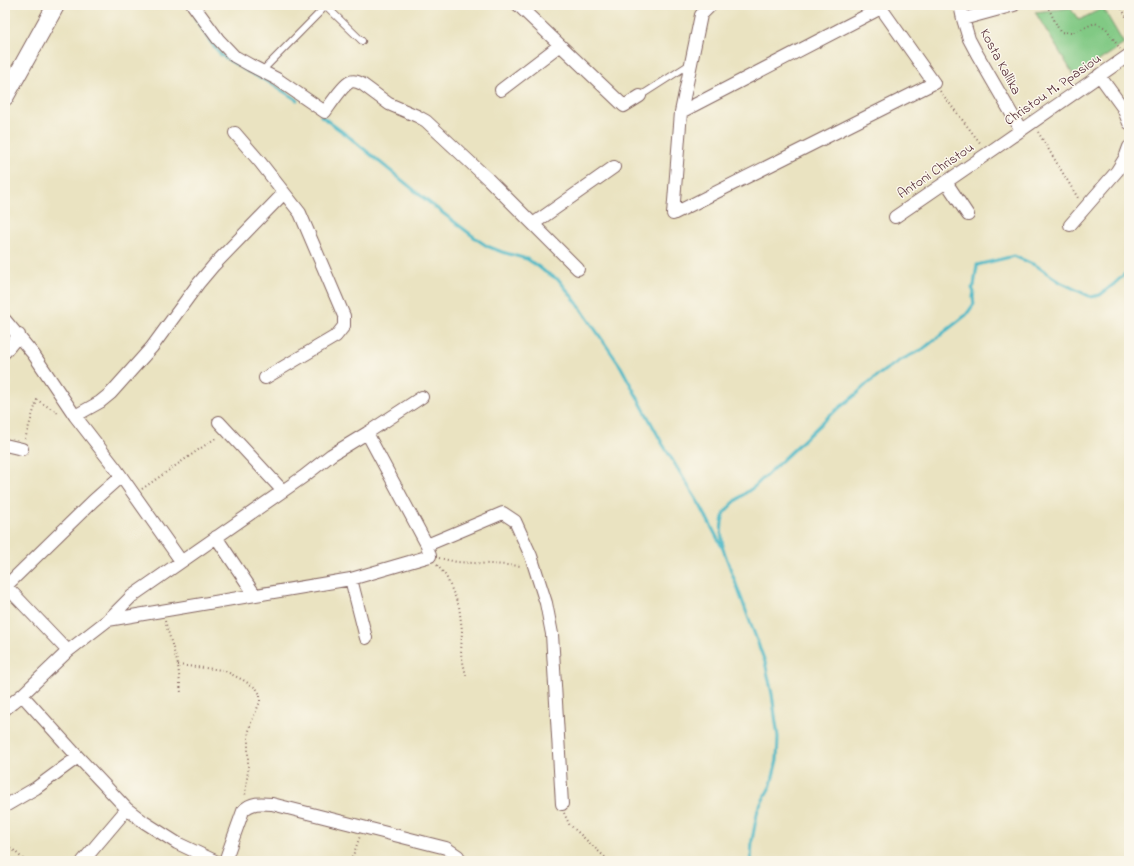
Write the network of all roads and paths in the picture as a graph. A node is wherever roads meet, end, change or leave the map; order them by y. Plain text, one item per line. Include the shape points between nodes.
1 (56, 5) edge
2 (193, 5) edge
3 (518, 5) edge
4 (711, 5) edge
5 (960, 5) edge
6 (1014, 5) edge
7 (1047, 5) edge
8 (1120, 5) edge
9 (963, 19) junction
10 (1129, 22) edge
11 (362, 41) dead end
12 (560, 45) junction
13 (1127, 56) edge
14 (691, 64) junction
15 (262, 71) junction
16 (1099, 75) junction
17 (934, 83) junction
18 (501, 90) dead end
19 (640, 96) joint
20 (5, 97) edge
21 (681, 112) junction
22 (1032, 122) junction
23 (1129, 123) edge
24 (1021, 130) junction
25 (235, 133) dead end
26 (1129, 147) edge
27 (991, 151) junction
28 (614, 167) dead end
29 (946, 182) junction
30 (284, 193) junction
31 (1084, 209) junction
32 (968, 216) dead end
33 (894, 217) dead end
34 (533, 224) junction
35 (1070, 225) dead end
36 (578, 269) dead end
37 (5, 320) edge
38 (19, 335) junction
39 (5, 352) edge
40 (265, 378) dead end
41 (422, 397) dead end
42 (70, 416) junction
43 (223, 426) joint
44 (367, 433) junction
45 (5, 445) edge
46 (22, 449) joint
47 (121, 476) junction
48 (283, 491) junction
49 (134, 494) junction
50 (216, 537) junction
51 (428, 551) junction
52 (181, 561) junction
53 (534, 567) junction
54 (351, 579) junction
55 (6, 586) edge
56 (255, 595) junction
57 (162, 610) junction
58 (108, 620) junction
59 (366, 638) dead end
60 (68, 651) junction
61 (178, 665) junction
62 (466, 675) dead end
63 (181, 693) dead end
64 (22, 695) junction
65 (5, 709) edge
66 (78, 757) junction
67 (562, 804) joint
68 (5, 806) edge
69 (246, 807) junction
70 (127, 809) junction
71 (364, 828) junction
72 (5, 842) edge
73 (25, 861) edge
74 (83, 861) edge
75 (215, 861) edge
76 (225, 861) edge
77 (351, 861) edge
78 (460, 861) edge
79 (609, 861) edge

1 - 20 main road
2 - 15 street via 228,50
3 - 12 street
4 - 14 street via 701,15
5 - 9 street, Kosta Kallika
6 - 9 street
7 - 13 path via 1060,32 1072,33 1095,23 1106,28
8 - 10 path
9 - 24 street, Kosta Kallika via 969,39
11 - 15 lane via 326,6
12 - 18 street
12 - 19 street via 624,106
13 - 16 street, Christou M. Ppasiou
14 - 19 lane
14 - 21 street
15 - 34 street via 325,112 345,85 350,81 358,81 389,104 426,121
16 - 22 street, Christou M. Ppasiou
16 - 23 street via 1123,108
17 - 21 street via 881,8
17 - 21 street via 673,214
17 - 27 path
22 - 24 street, Christou M. Ppasiou
22 - 31 path
24 - 27 street, Christou M. Ppasiou
25 - 30 street
26 - 31 street via 1117,172
27 - 29 street, Antoni Christou
28 - 34 street
29 - 32 street
29 - 33 street, Antoni Christou
30 - 40 street via 303,219 344,316 344,326 336,336
30 - 42 street via 214,265 152,347 111,393 100,402
31 - 35 street
34 - 36 street
37 - 38 street
38 - 39 street
38 - 42 street via 34,355
41 - 44 street
42 - 46 path via 37,400
42 - 47 street
43 - 48 street
43 - 49 path
44 - 48 street via 331,455
44 - 51 street
45 - 46 street
47 - 49 street
47 - 55 street
48 - 50 street
49 - 52 street
50 - 52 street
50 - 56 street
51 - 53 path via 458,562
51 - 53 street via 503,513 515,521
51 - 54 street
51 - 62 path via 446,576 459,606 461,654
52 - 58 street via 132,596
53 - 67 street via 546,603 552,634
54 - 56 street
54 - 59 street
55 - 60 street
56 - 57 street
57 - 58 street
57 - 61 path
58 - 60 street
60 - 64 street
61 - 63 path
61 - 69 path via 223,670 256,688 260,694 260,702 248,737 248,770 244,798
64 - 65 street
64 - 66 street
66 - 68 street via 36,788
66 - 70 street
67 - 79 path via 564,816 569,824
69 - 71 street via 266,803
69 - 76 street
70 - 74 street
70 - 75 street via 177,843
71 - 77 path
71 - 78 street via 446,848 458,856
72 - 73 path

